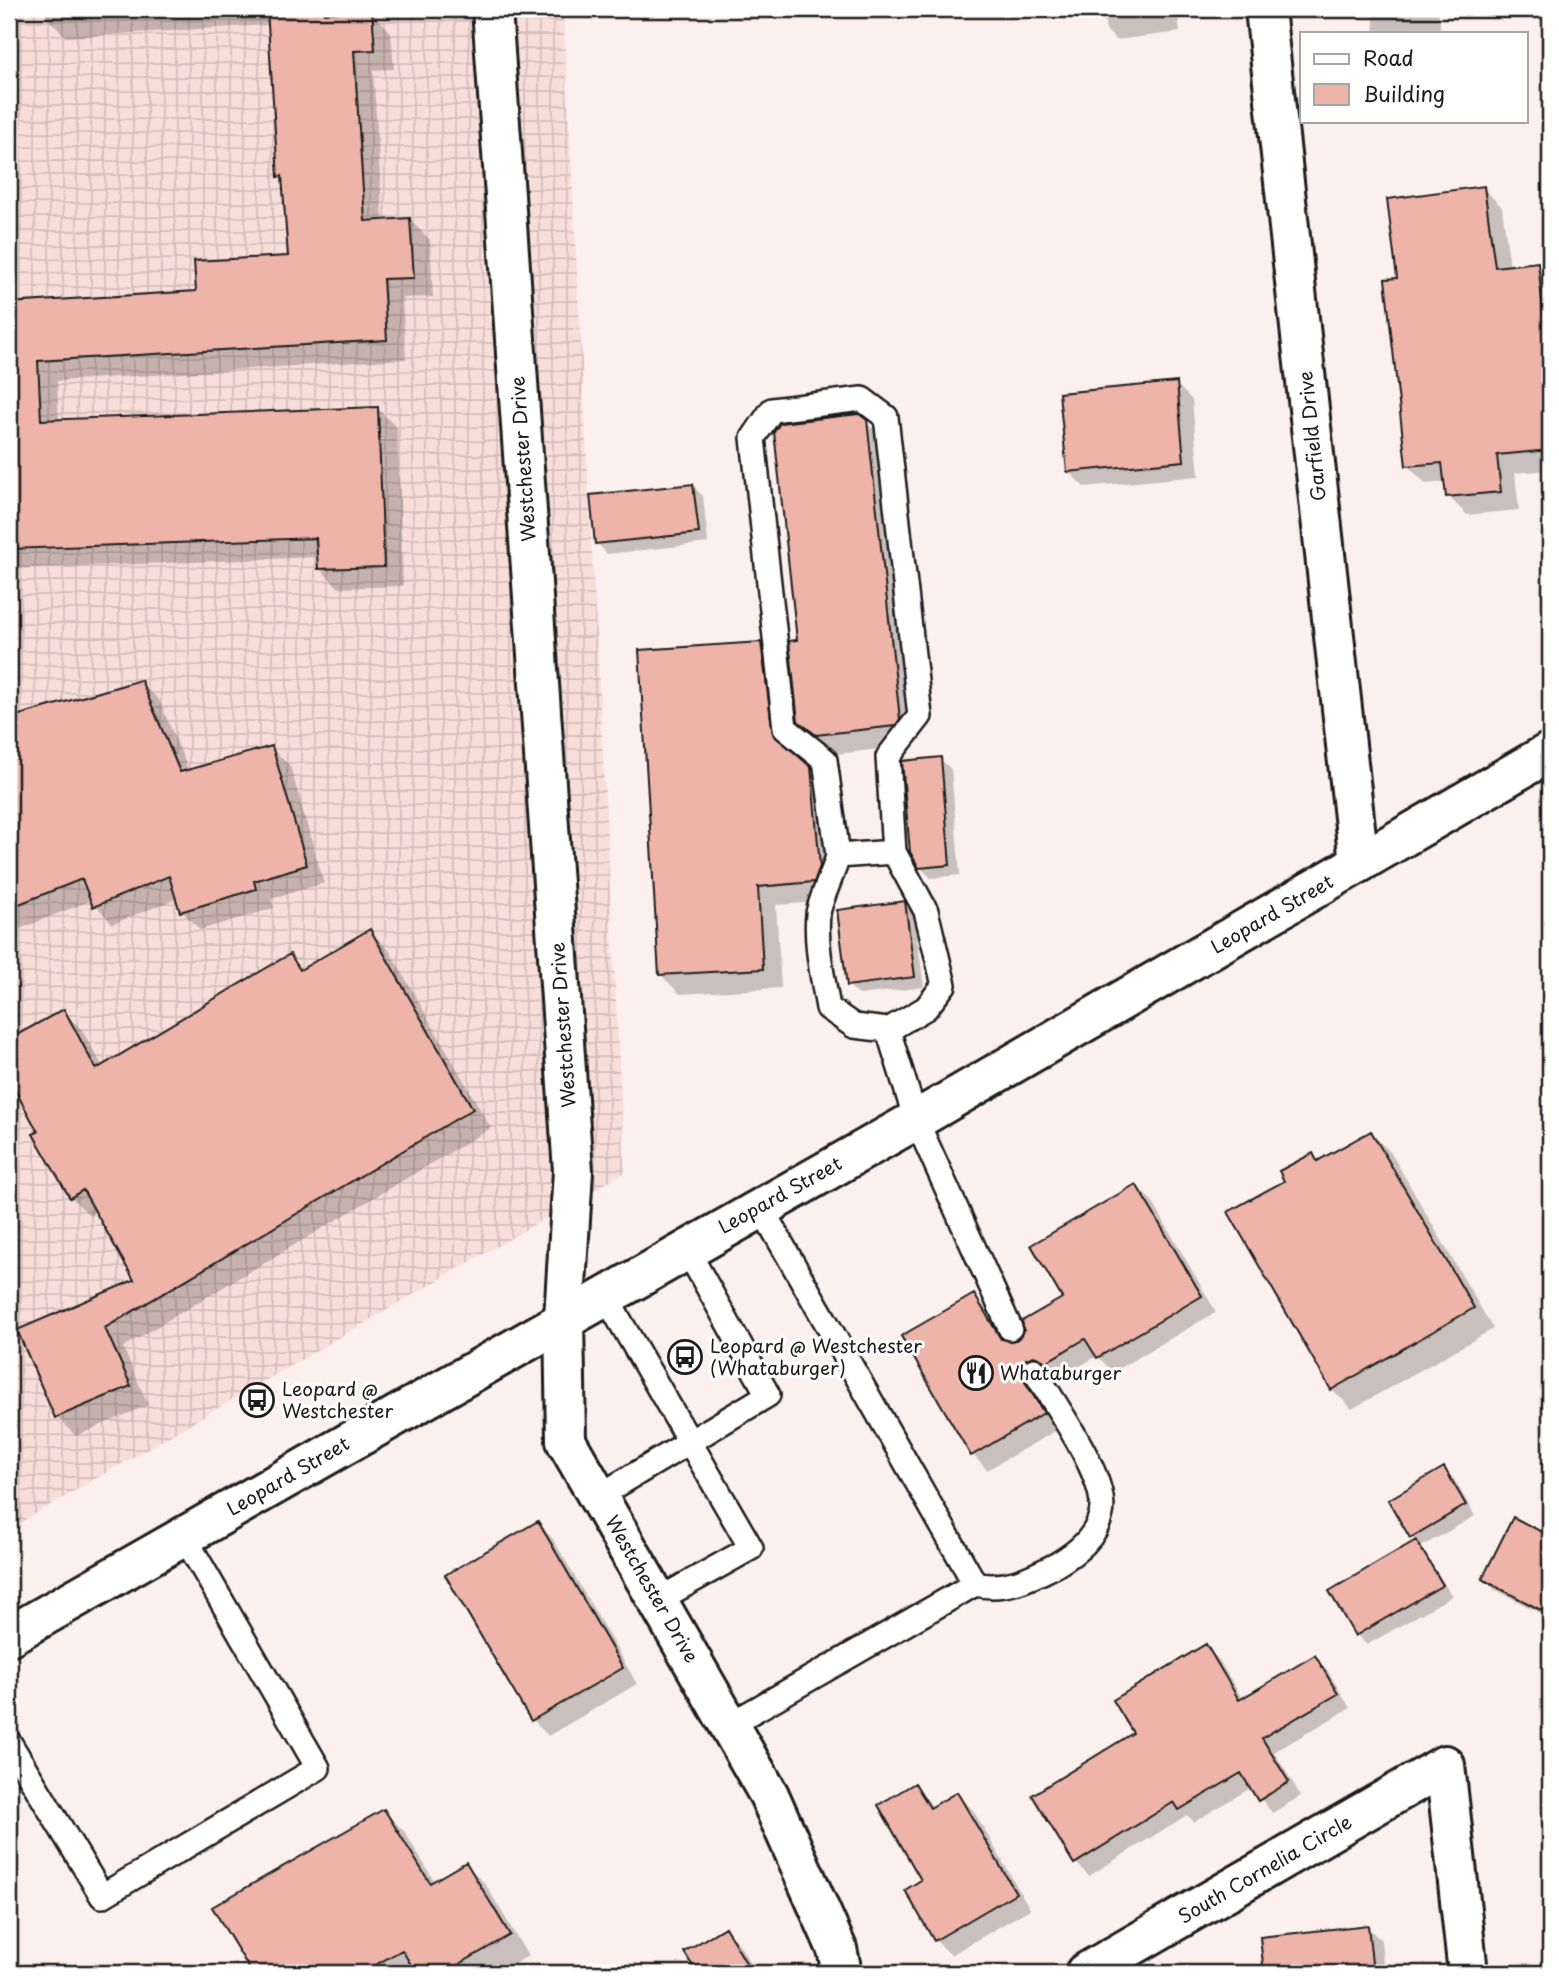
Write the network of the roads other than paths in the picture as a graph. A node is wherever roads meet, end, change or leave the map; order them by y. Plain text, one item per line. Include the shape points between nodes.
1 (492, 9) edge
2 (1265, 9) edge
3 (1550, 752) edge
4 (894, 852) junction
5 (838, 856) junction
6 (1359, 863) junction
7 (888, 1030) junction
8 (916, 1120) junction
9 (760, 1206) junction
10 (685, 1248) junction
11 (604, 1295) junction
12 (564, 1318) junction
13 (1010, 1328) dead end
14 (1034, 1370) dead end
15 (688, 1442) junction
16 (599, 1496) junction
17 (184, 1536) junction
18 (975, 1584) junction
19 (658, 1600) junction
20 (9, 1636) edge
21 (729, 1725) junction
22 (9, 1742) edge
23 (842, 1973) edge
24 (1085, 1973) edge
25 (1468, 1973) edge

1 - 12 street, Westchester Drive via 573,1171
2 - 6 street, Garfield Drive
3 - 6 street, Leopard Street
4 - 5 lane
4 - 5 lane via 888,757 920,716 886,417 862,399 772,410 753,438 785,728 825,760
4 - 7 lane via 926,911 944,985 926,1008
5 - 7 lane via 818,911 828,1009 854,1026
6 - 8 street, Leopard Street
7 - 8 lane
8 - 9 street, Leopard Street
8 - 13 lane
9 - 10 street, Leopard Street
9 - 18 lane
10 - 11 street, Leopard Street
10 - 15 lane via 768,1395
11 - 12 street, Leopard Street
11 - 15 lane
12 - 16 street, Westchester Drive via 566,1441
12 - 17 street, Leopard Street
14 - 18 lane via 1101,1492 1102,1514 1090,1539 1069,1558 994,1589
15 - 16 lane
15 - 19 lane via 751,1548
16 - 19 street, Westchester Drive
17 - 20 street, Leopard Street
17 - 22 lane via 318,1768 102,1896
18 - 21 lane
19 - 21 street, Westchester Drive
21 - 23 street, Westchester Drive via 769,1795 837,1949
24 - 25 street, South Cornelia Circle via 1445,1765

